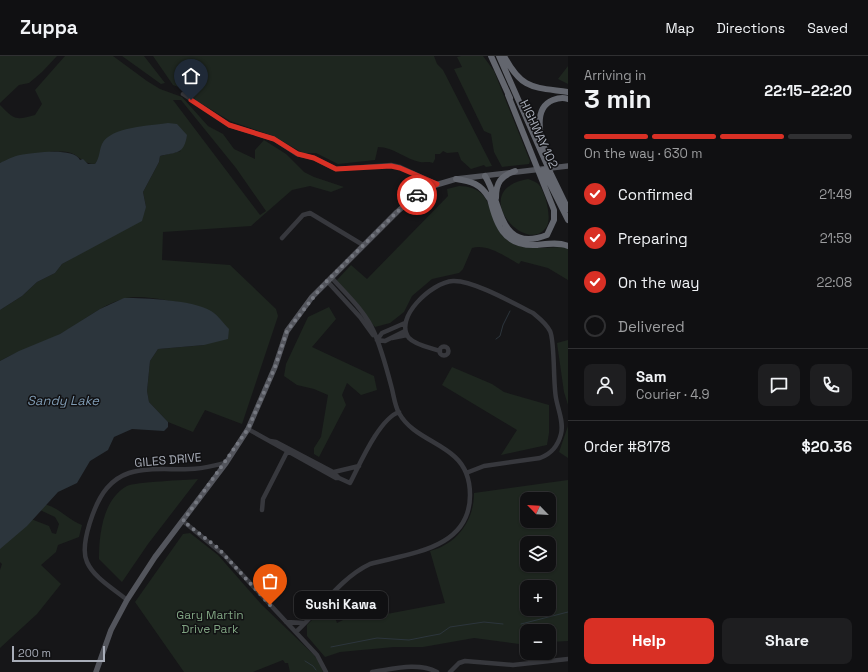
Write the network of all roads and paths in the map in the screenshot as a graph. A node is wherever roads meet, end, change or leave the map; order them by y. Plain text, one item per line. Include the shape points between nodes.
1 (491, 56) edge
2 (499, 56) edge
3 (504, 56) edge
4 (568, 92) edge
5 (183, 94) dead end
6 (568, 99) edge
7 (542, 161) junction
8 (568, 166) edge
9 (515, 171) junction
10 (548, 175) junction
11 (485, 176) junction
12 (456, 179) junction
13 (437, 184) junction
14 (490, 200) junction
15 (497, 209) junction
16 (568, 209) edge
17 (568, 220) edge
18 (282, 238) dead end
19 (363, 245) junction
20 (568, 246) edge
21 (329, 279) junction
22 (405, 324) junction
23 (406, 333) junction
24 (377, 340) junction
25 (440, 351) dead end
26 (399, 412) junction
27 (248, 429) junction
28 (288, 451) junction
29 (226, 463) junction
30 (360, 466) junction
31 (333, 472) junction
32 (466, 473) junction
33 (339, 478) junction
34 (262, 510) dead end
35 (183, 521) junction
36 (127, 600) junction
37 (286, 622) junction
38 (305, 623) junction
39 (296, 632) junction
40 (568, 659) edge
41 (97, 672) edge
42 (326, 672) edge
43 (372, 672) edge
44 (437, 672) edge
45 (450, 672) edge

1 - 7 highway, HIGHWAY 102
2 - 7 highway, HIGHWAY 102
3 - 4 highway via 514,74 530,86
5 - 13 street via 229,125 274,139 298,154 314,158 336,169 391,166
6 - 7 highway via 557,98 548,102 542,110 539,121
7 - 10 highway, HIGHWAY 102
7 - 10 highway
8 - 9 main road
9 - 11 main road
9 - 15 highway via 499,180 496,192
10 - 15 highway via 554,220 547,235 538,239 519,237 507,228
10 - 16 highway, HIGHWAY 102
10 - 17 highway, HIGHWAY 102
11 - 12 main road
11 - 14 highway
11 - 15 highway via 489,181
12 - 13 main road
12 - 14 highway via 476,184
13 - 19 main road via 413,198
14 - 20 highway via 499,227 513,241 528,245
18 - 19 street via 304,215 310,213
19 - 21 main road
21 - 24 street via 365,317
21 - 27 main road via 312,296 287,331 275,367
22 - 23 street
22 - 24 street via 382,333
22 - 32 street via 422,295 432,288 453,281 472,285 521,307 541,319 550,331 555,390 562,424 560,440 546,456 484,466
23 - 24 street via 385,341
23 - 25 street via 414,342
24 - 26 street
26 - 30 street via 382,425
26 - 32 street via 412,428 454,456
27 - 28 street
27 - 29 main road
28 - 31 street
28 - 33 street
28 - 34 street via 263,499
29 - 35 main road
29 - 36 street, GILES DRIVE via 194,469 131,472 121,476 104,492 86,538 85,555 93,571
30 - 31 street
30 - 33 street via 350,483
31 - 33 street
32 - 38 street via 470,503 462,525 456,533 431,549 362,568
35 - 36 main road via 155,557
35 - 37 street via 221,551
36 - 41 main road via 112,630
37 - 38 street
37 - 39 street
38 - 39 street
39 - 42 street via 317,655
40 - 45 street via 513,665 465,661
43 - 44 street via 417,667

